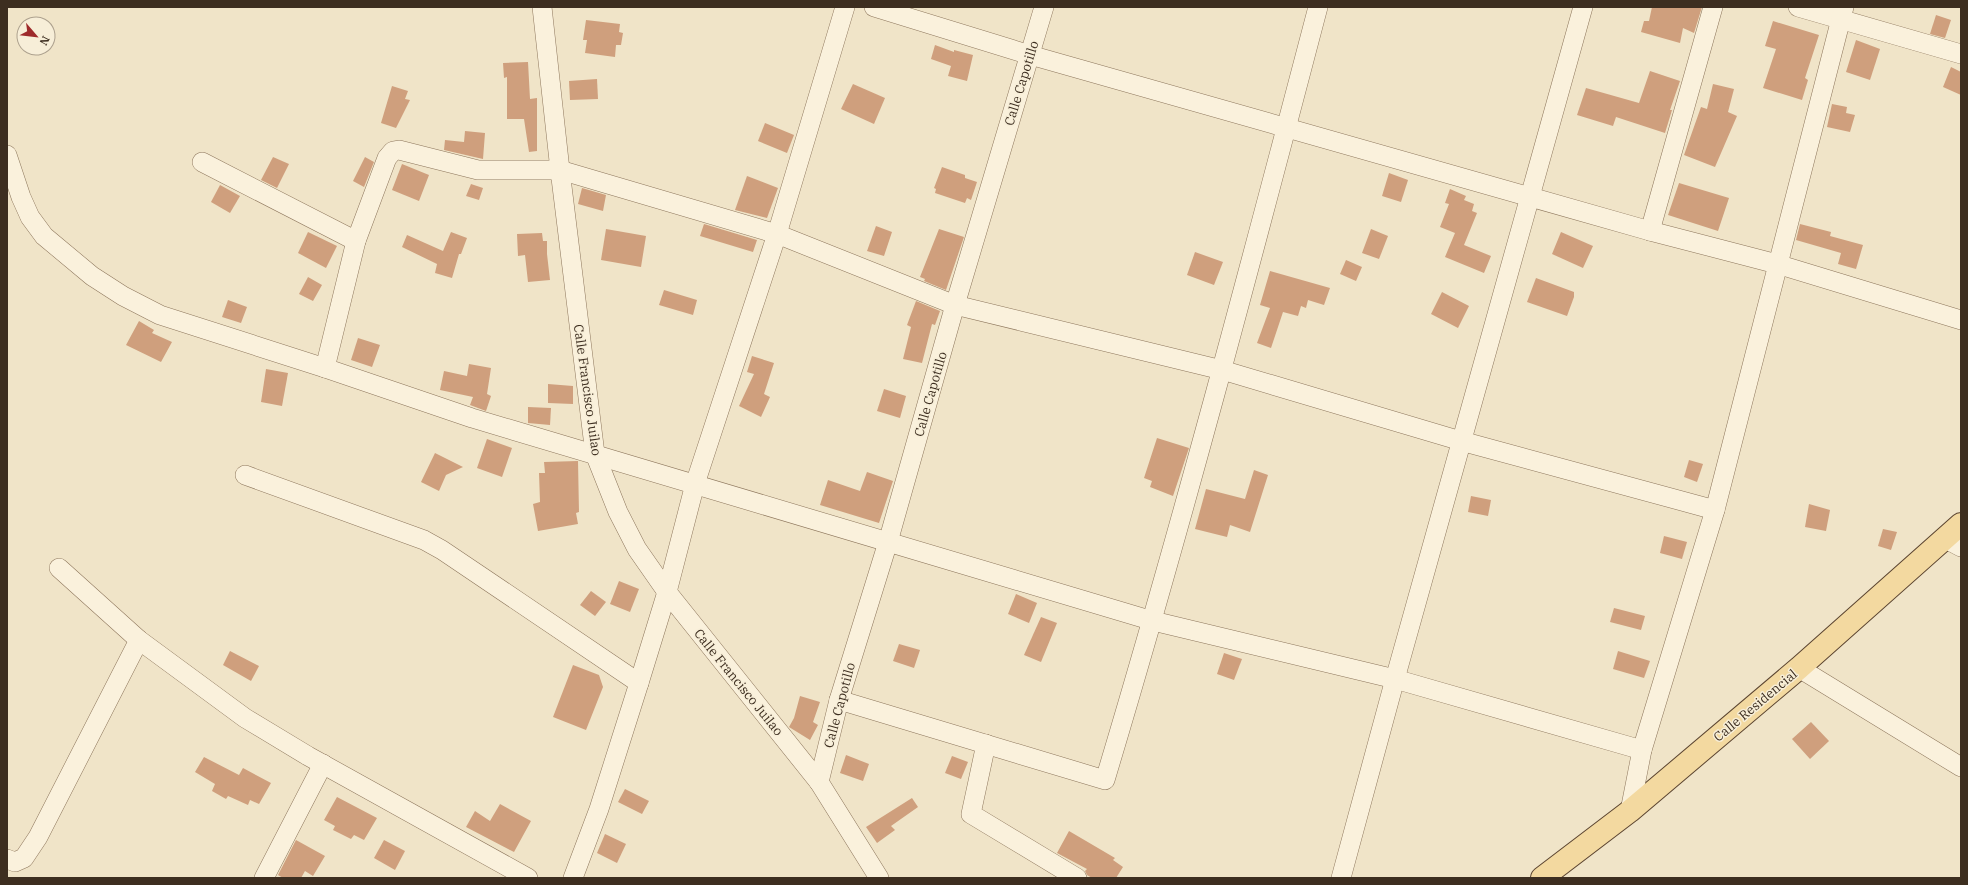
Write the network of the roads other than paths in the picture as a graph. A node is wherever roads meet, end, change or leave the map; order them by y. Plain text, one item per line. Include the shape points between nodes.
1 (542, 7) edge
2 (845, 7) edge
3 (874, 7) edge
4 (1044, 7) edge
5 (1318, 7) edge
6 (1583, 7) edge
7 (1713, 7) edge
8 (1798, 7) edge
9 (1842, 13) edge
10 (1961, 54) edge
11 (1030, 55) junction
12 (1286, 127) junction
13 (7, 155) edge
14 (202, 162) dead end
15 (560, 170) junction
16 (1530, 197) junction
17 (1650, 231) junction
18 (777, 234) junction
19 (356, 241) junction
20 (1776, 264) junction
21 (955, 305) junction
22 (1961, 320) edge
23 (325, 368) junction
24 (1222, 370) junction
25 (1462, 441) junction
26 (595, 454) junction
27 (245, 475) dead end
28 (695, 484) junction
29 (1715, 510) junction
30 (1961, 524) edge
31 (888, 542) junction
32 (1953, 543) edge
33 (60, 568) dead end
34 (666, 592) junction
35 (1152, 621) junction
36 (139, 640) junction
37 (1799, 668) junction
38 (1395, 679) junction
39 (639, 683) junction
40 (839, 700) junction
41 (986, 744) junction
42 (1642, 750) junction
43 (323, 764) junction
44 (1961, 767) edge
45 (819, 782) junction
46 (1630, 811) junction
47 (7, 859) edge
48 (264, 878) edge
49 (528, 878) edge
50 (573, 878) edge
51 (879, 878) edge
52 (1077, 878) edge
53 (1341, 878) edge
54 (1542, 878) edge

1 - 15 street, Calle Francisco Juilao
2 - 18 street
3 - 11 street
4 - 11 street, Calle Capotillo
5 - 12 street
6 - 16 street
7 - 17 street
8 - 9 street
9 - 10 street
9 - 20 street
11 - 12 street
11 - 21 street, Calle Capotillo
12 - 16 street
12 - 24 street
13 - 23 street via 30,217 44,236 92,276 160,315
14 - 19 street
15 - 18 street
15 - 19 street via 478,170 409,151 393,151 387,158
15 - 26 street, Calle Francisco Juilao
16 - 17 street
16 - 25 street
17 - 20 street
18 - 21 street
18 - 28 street
19 - 23 street
20 - 22 street
20 - 29 street
21 - 24 street
21 - 31 street, Calle Capotillo
23 - 26 street via 472,418
24 - 25 street
24 - 35 street
25 - 29 street
25 - 38 street
26 - 28 street
26 - 34 street, Calle Francisco Juilao via 618,512 637,549
27 - 39 street via 430,543
28 - 31 street
28 - 34 street
29 - 42 street
30 - 32 main road, Calle Residencial
31 - 35 street
31 - 40 street, Calle Capotillo
32 - 37 main road, Calle Residencial
33 - 36 street
34 - 39 street
34 - 45 street, Calle Francisco Juilao
35 - 38 street
35 - 41 street via 1105,780
36 - 43 street via 245,718
36 - 47 street via 38,838 24,858 15,862
37 - 44 street
37 - 46 main road, Calle Residencial
38 - 42 street
38 - 53 street
39 - 50 street via 599,809
40 - 41 street
40 - 45 street, Calle Capotillo
41 - 52 street via 971,814
42 - 46 street
43 - 48 street
43 - 49 street
45 - 51 street, Calle Francisco Juilao
46 - 54 main road, Calle Residencial

